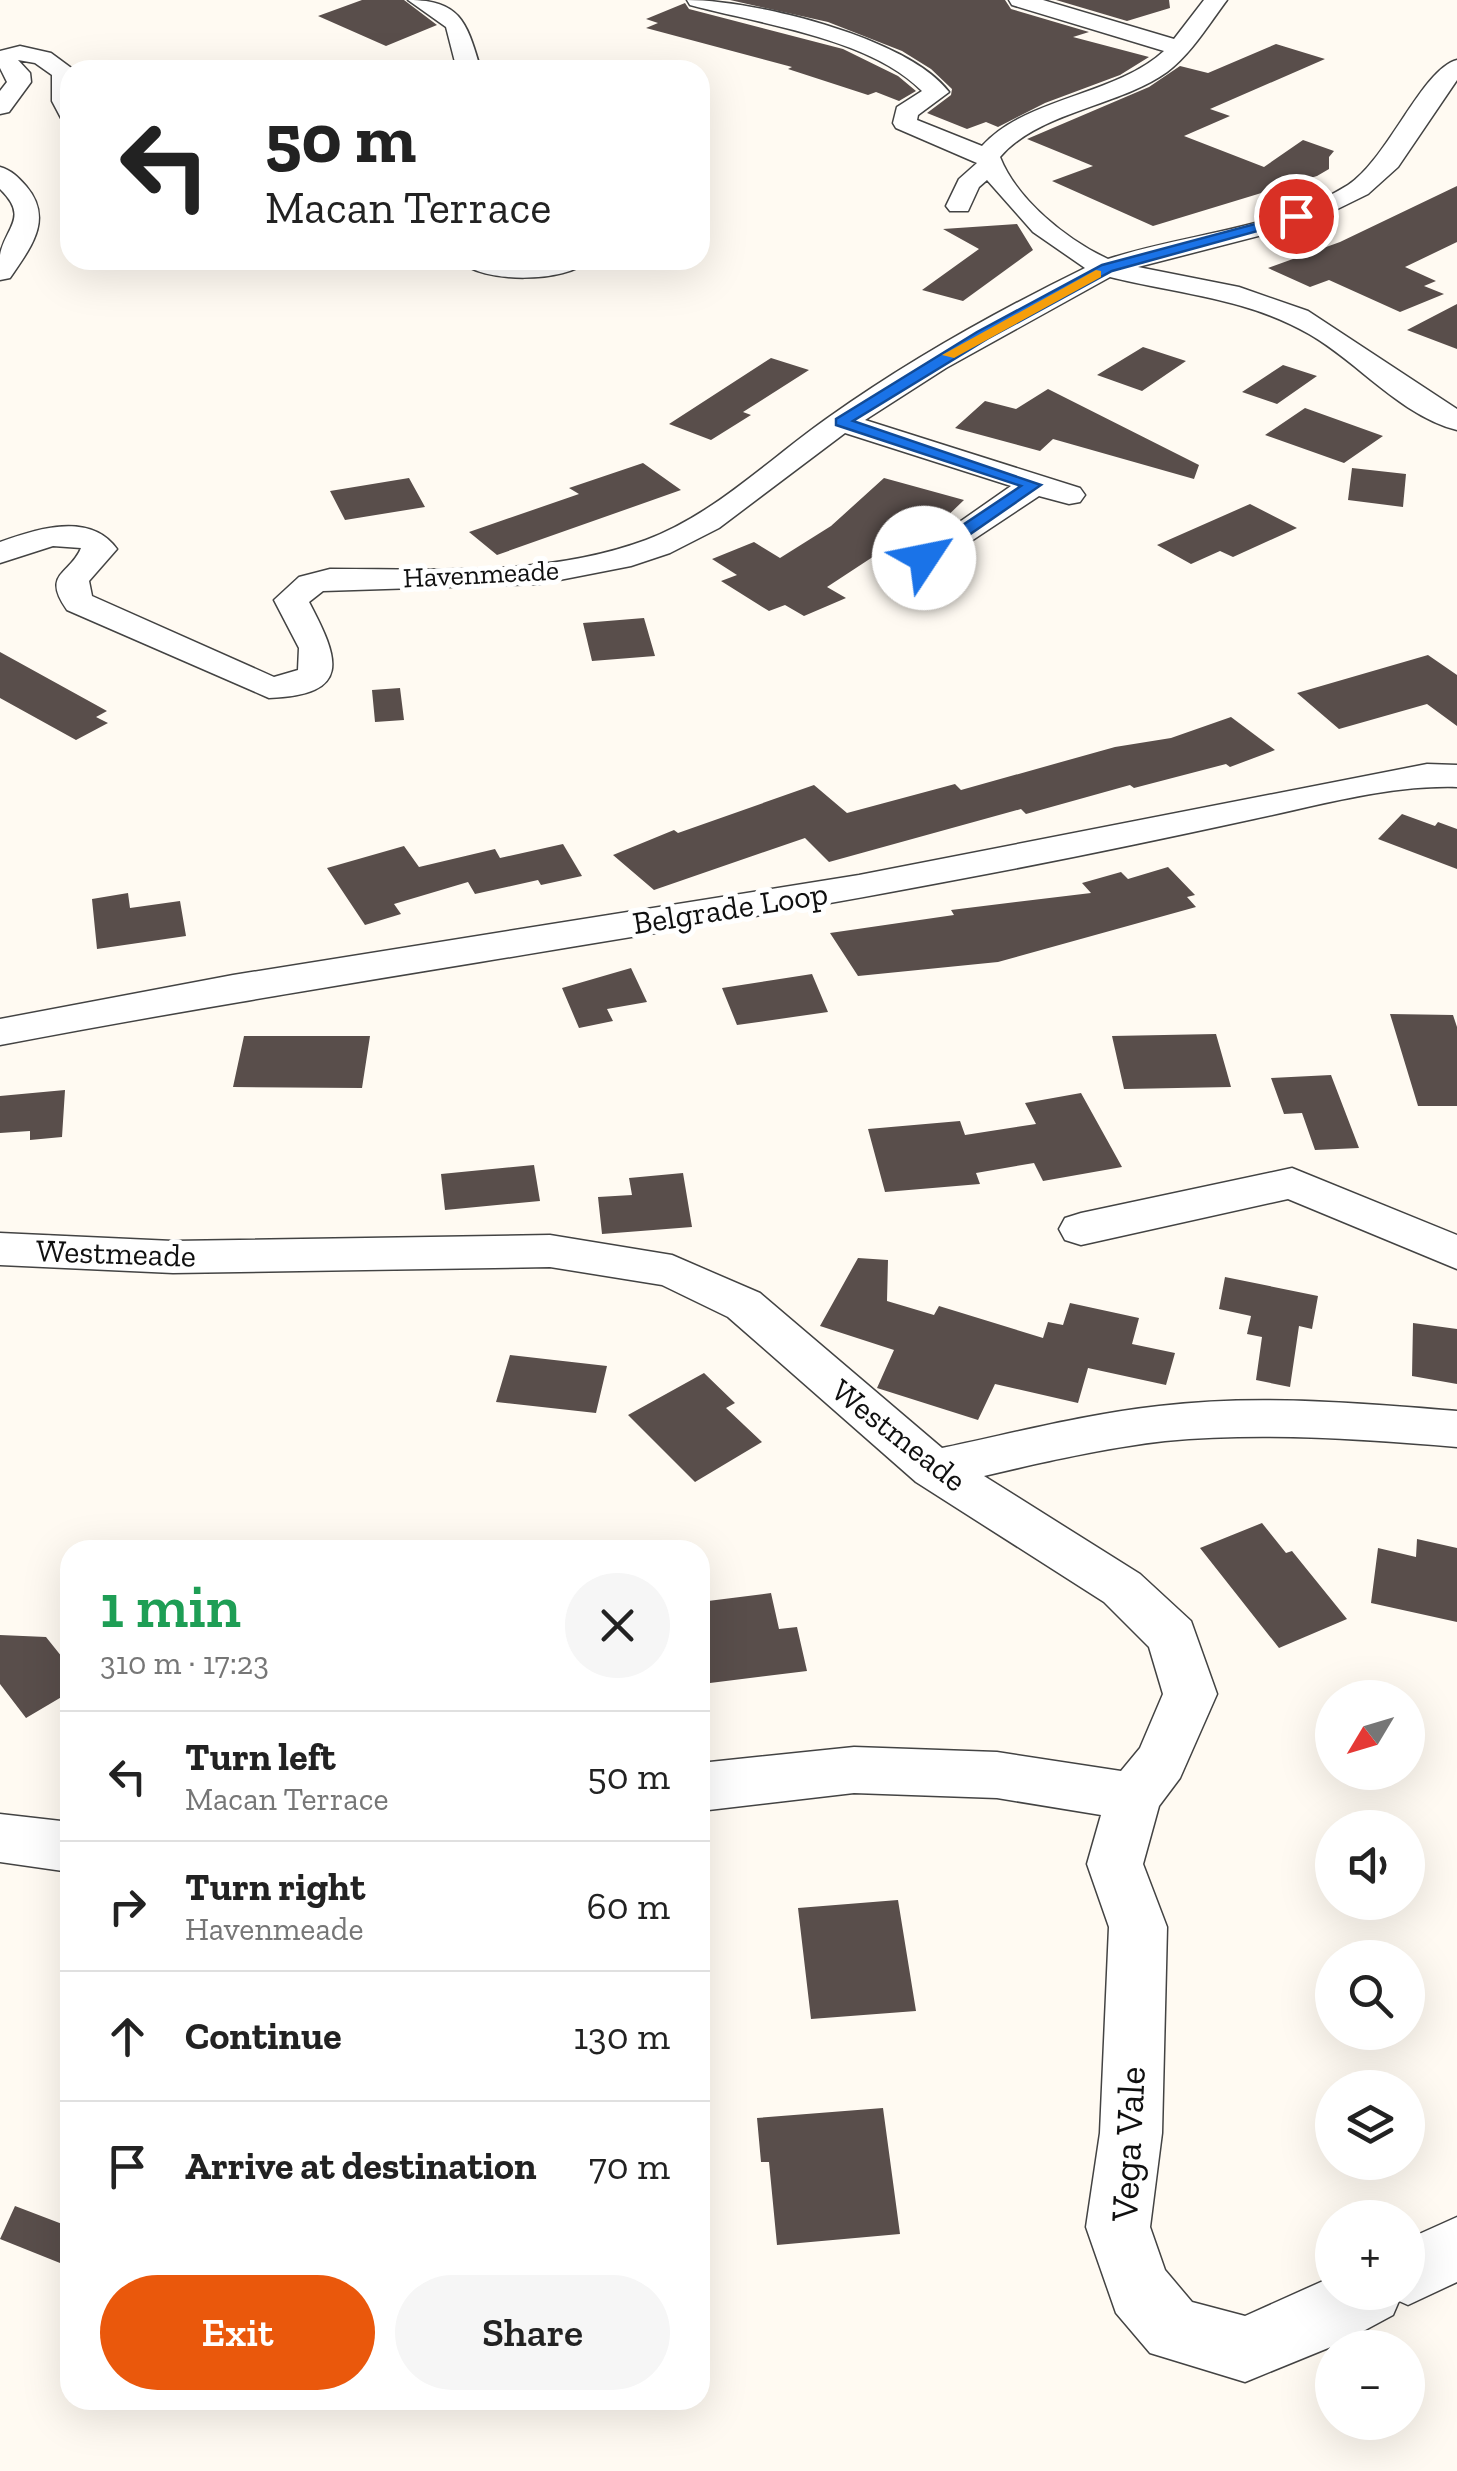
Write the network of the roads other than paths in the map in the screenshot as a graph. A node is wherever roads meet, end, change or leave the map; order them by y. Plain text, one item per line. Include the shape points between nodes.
1 (419, 0) edge
2 (698, 0) edge
3 (1020, 0) edge
4 (1216, 0) edge
5 (1179, 48) junction
6 (466, 60) edge
7 (1457, 66) edge
8 (60, 70) edge
9 (0, 107) edge
10 (989, 160) junction
11 (0, 175) edge
12 (959, 206) dead end
13 (1107, 268) junction
14 (0, 272) edge
15 (1457, 421) edge
16 (841, 422) junction
17 (1034, 485) junction
18 (1069, 496) dead end
19 (0, 553) edge
20 (924, 558) dead end
21 (1457, 776) edge
22 (0, 1032) edge
23 (1081, 1229) dead end
24 (0, 1249) edge
25 (1457, 1253) edge
26 (1457, 1428) edge
27 (934, 1469) junction
28 (710, 1786) edge
29 (1134, 1798) junction
30 (0, 1838) edge
31 (60, 1846) edge
32 (1457, 2248) edge
33 (1425, 2265) edge
34 (1337, 2310) edge

1 - 6 street via 456,24
2 - 10 street via 900,62 937,92 906,112 905,123
3 - 5 street
4 - 5 street
5 - 10 street via 1149,73 1003,136 991,146
7 - 13 street, Havenmeade via 1426,99 1394,155 1359,188 1319,210
8 - 9 street via 40,55 3,58 19,82
10 - 12 street
10 - 13 street via 1000,181 1050,231
11 - 14 street via 26,199 30,215
13 - 15 street via 1293,314
13 - 16 street, Havenmeade
16 - 17 street
16 - 19 street, Havenmeade via 684,535 622,559 530,574 311,584 291,600 316,648 316,670 291,687 254,684 79,603 73,579 101,549 96,541 62,537
17 - 18 street
17 - 20 street
21 - 22 street, Belgrade Loop via 1376,782 878,884
23 - 25 street via 1292,1183
24 - 27 street, Westmeade via 173,1257 550,1251 672,1271 744,1305
26 - 27 street via 1306,1417 1218,1420 1122,1429
27 - 29 street, Westmeade via 1122,1588 1172,1636 1190,1694 1161,1762
28 - 29 street via 854,1770 997,1775
29 - 34 street, Vega Vale via 1115,1864 1138,1928 1131,2133 1118,2226 1140,2290 1173,2330 1245,2349
30 - 31 street
32 - 33 street

